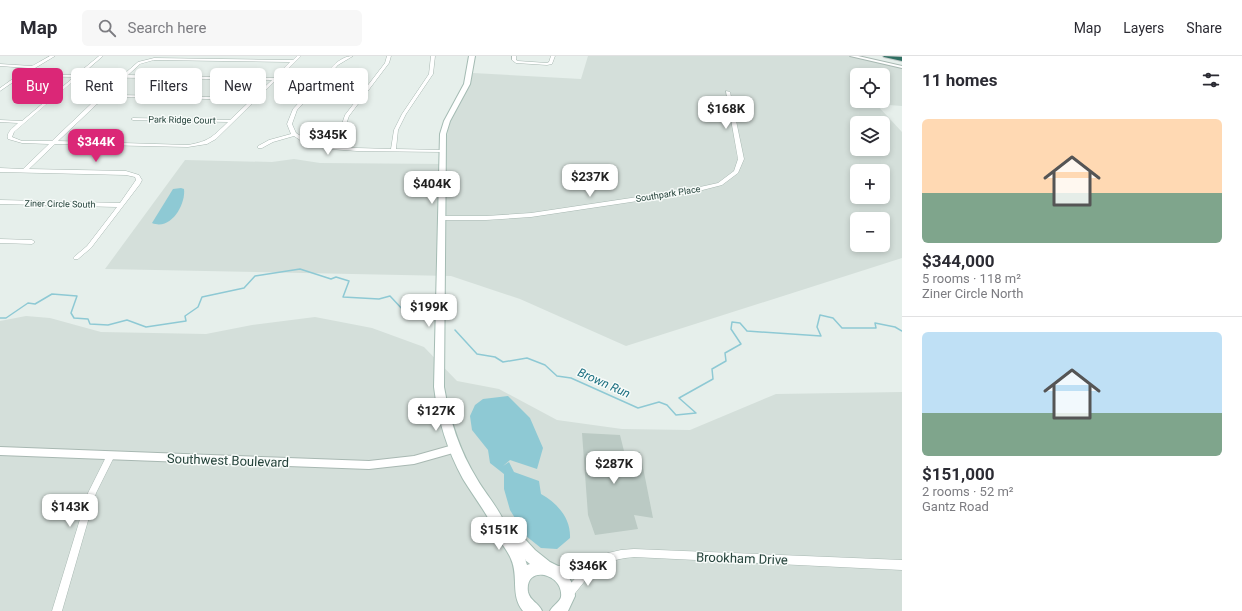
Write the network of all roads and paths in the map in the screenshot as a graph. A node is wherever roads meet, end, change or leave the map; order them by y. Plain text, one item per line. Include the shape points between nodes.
1 (53, 56) edge
2 (101, 56) edge
3 (299, 56) edge
4 (352, 56) edge
5 (389, 56) edge
6 (433, 56) edge
7 (472, 56) edge
8 (514, 56) edge
9 (553, 56) edge
10 (852, 56) edge
11 (886, 56) edge
12 (893, 56) edge
13 (902, 59) edge
14 (294, 61) junction
15 (0, 65) edge
16 (33, 67) joint
17 (902, 67) edge
18 (87, 68) edge
19 (287, 68) edge
20 (333, 68) edge
21 (127, 73) edge
22 (127, 76) edge
23 (274, 79) edge
24 (12, 81) edge
25 (71, 81) edge
26 (274, 81) edge
27 (266, 89) edge
28 (0, 90) edge
29 (728, 92) dead end
30 (210, 98) edge
31 (250, 104) edge
32 (301, 104) edge
33 (133, 119) dead end
34 (0, 121) edge
35 (232, 121) junction
36 (24, 122) junction
37 (294, 135) junction
38 (54, 142) junction
39 (260, 147) dead end
40 (328, 148) junction
41 (393, 150) junction
42 (442, 151) junction
43 (0, 170) edge
44 (25, 170) junction
45 (0, 202) edge
46 (121, 205) junction
47 (441, 218) junction
48 (0, 241) edge
49 (32, 242) dead end
50 (76, 258) dead end
51 (453, 449) junction
52 (0, 451) edge
53 (111, 455) junction
54 (498, 523) junction
55 (902, 565) edge
56 (550, 569) junction
57 (586, 569) junction
58 (523, 579) junction
59 (563, 605) edge
60 (57, 611) edge
61 (535, 611) edge

1 - 16 street
2 - 18 street
3 - 14 street
4 - 20 street
5 - 40 street via 387,63 347,116 343,127
6 - 41 street via 431,74 404,114 396,130
7 - 42 main road via 468,83 444,128
8 - 9 street via 517,62 547,64
10 - 17 street
11 - 13 highway
12 - 13 highway
14 - 19 street
14 - 21 street via 154,59 138,63
15 - 16 street
22 - 23 street
24 - 28 street
25 - 36 street
26 - 27 street
29 - 47 street, Southpark Place via 741,159 736,172 720,184 691,191 531,215
30 - 38 street via 111,97 95,104
31 - 35 street
32 - 37 street via 289,118 289,126
33 - 35 street, Park Ridge Court
34 - 36 street
35 - 38 street via 212,140 194,145
36 - 38 street via 10,133 10,138 18,141
37 - 39 street
37 - 40 street via 309,143
38 - 44 street
40 - 41 street
41 - 42 street
42 - 47 main road
43 - 44 street
44 - 46 street via 134,174 139,178 139,182
45 - 46 street, Ziner Circle South
46 - 50 street via 89,247
47 - 51 main road via 439,387
48 - 49 street
51 - 53 street, Southwest Boulevard via 414,460 369,465
51 - 54 main road
52 - 53 street, Southwest Boulevard
53 - 60 street via 92,493
54 - 56 main road via 503,525 530,556
54 - 58 main road via 520,562
55 - 57 street, Brookham Drive via 634,553 608,557
56 - 57 street, Brookham Drive
56 - 58 main road via 535,569
56 - 59 main road via 564,580
57 - 59 street, Brookham Drive
58 - 61 main road via 522,594 528,606

